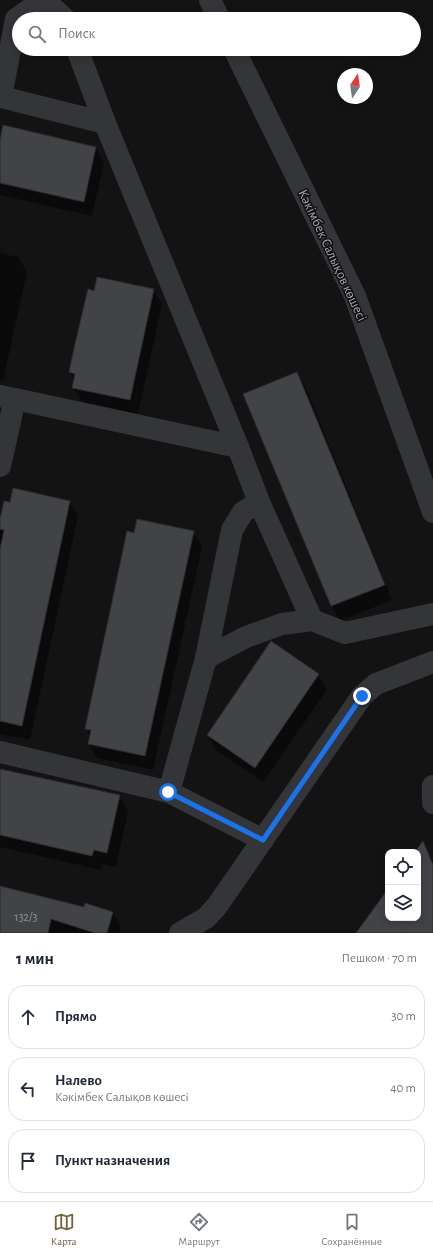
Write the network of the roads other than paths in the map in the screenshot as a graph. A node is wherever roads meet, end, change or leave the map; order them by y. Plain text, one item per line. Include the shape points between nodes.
1 (44, 0) edge
2 (210, 0) edge
3 (27, 12) edge
4 (57, 12) edge
5 (216, 12) edge
6 (12, 41) edge
7 (80, 56) edge
8 (237, 56) edge
9 (105, 123) junction
10 (8, 398) edge
11 (238, 447) junction
12 (0, 466) edge
13 (259, 502) junction
14 (433, 512) edge
15 (433, 614) edge
16 (312, 620) junction
17 (206, 658) junction
18 (433, 662) edge
19 (0, 752) edge
20 (433, 786) edge
21 (168, 792) junction
22 (433, 803) edge
23 (263, 840) junction
24 (180, 933) edge

1 - 3 street
1 - 4 street
2 - 5 street
6 - 9 street via 1,97
7 - 9 street
8 - 14 street, Кәкімбек Салықов көшесі via 355,296
9 - 11 street
10 - 11 street
10 - 12 street
11 - 13 street
13 - 16 street
13 - 17 street via 243,512 232,530
15 - 16 street via 345,633
16 - 17 street via 282,624 253,634
17 - 21 street
18 - 23 street via 376,684 362,696
19 - 21 street
20 - 22 street
21 - 23 street
23 - 24 street via 217,906 206,918

